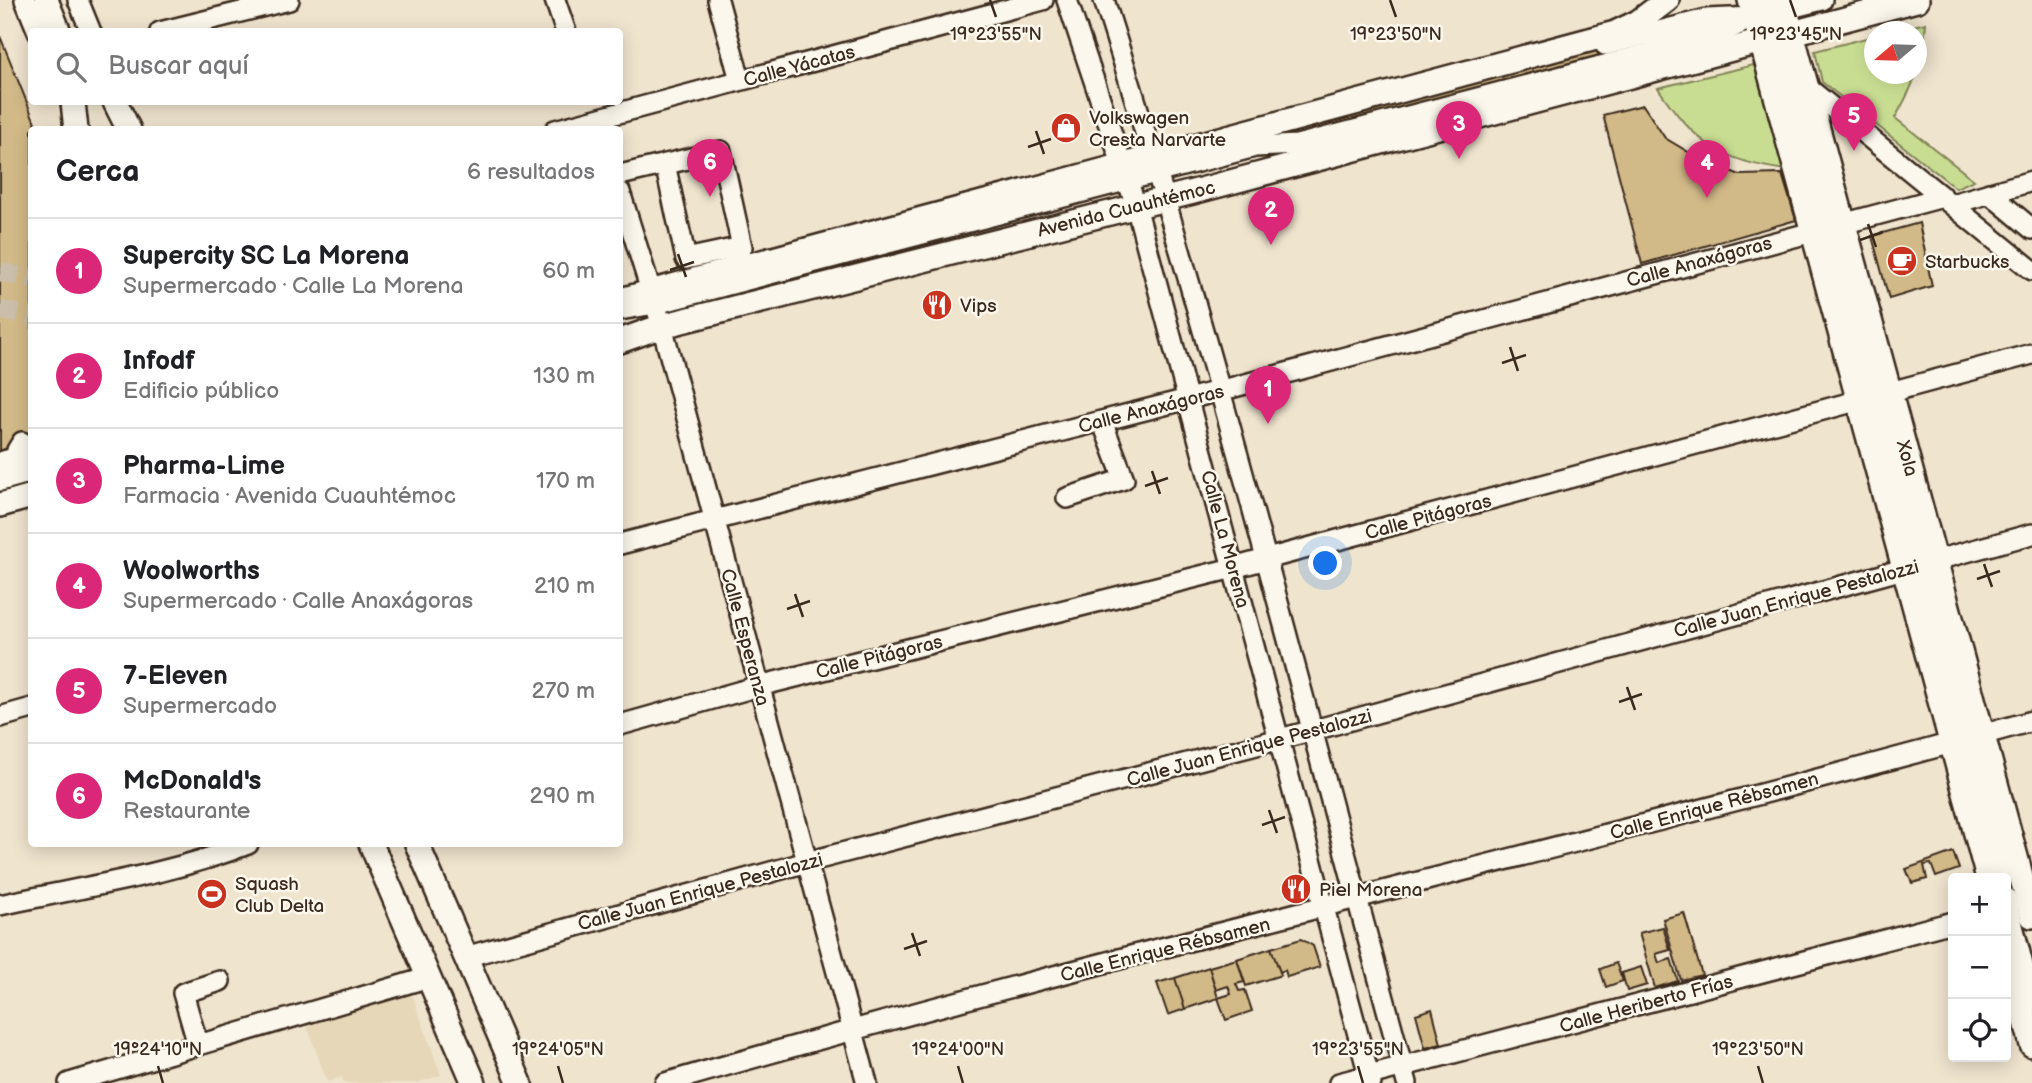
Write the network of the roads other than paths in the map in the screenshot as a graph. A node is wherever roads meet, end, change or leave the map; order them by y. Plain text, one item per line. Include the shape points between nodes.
1 (25, 0) edge
2 (46, 0) edge
3 (78, 0) edge
4 (289, 0) edge
5 (555, 0) edge
6 (718, 0) edge
7 (1043, 0) edge
8 (1067, 0) edge
9 (1104, 0) edge
10 (1667, 0) edge
11 (1822, 0) edge
12 (1917, 0) edge
13 (1764, 5) edge
14 (36, 28) edge
15 (57, 28) edge
16 (89, 28) edge
17 (176, 28) edge
18 (565, 28) edge
19 (1778, 37) junction
20 (1786, 68) junction
21 (740, 80) junction
22 (1808, 88) junction
23 (66, 105) edge
24 (73, 105) edge
25 (119, 105) edge
26 (594, 117) edge
27 (75, 126) edge
28 (76, 126) edge
29 (127, 126) edge
30 (567, 126) edge
31 (666, 163) junction
32 (1157, 165) junction
33 (1126, 173) junction
34 (623, 174) edge
35 (2032, 181) edge
36 (1989, 193) junction
37 (1167, 198) junction
38 (623, 200) edge
39 (1947, 200) junction
40 (1136, 206) junction
41 (1828, 227) junction
42 (2032, 229) edge
43 (2032, 270) edge
44 (654, 298) junction
45 (623, 300) edge
46 (623, 309) edge
47 (623, 316) edge
48 (662, 327) junction
49 (623, 340) edge
50 (2032, 354) edge
51 (1223, 390) junction
52 (1873, 395) junction
53 (1189, 399) junction
54 (1102, 421) junction
55 (20, 459) edge
56 (0, 481) edge
57 (28, 497) edge
58 (1067, 498) dead end
59 (0, 505) edge
60 (714, 519) junction
61 (2032, 534) edge
62 (623, 543) edge
63 (1269, 559) junction
64 (1919, 564) junction
65 (1233, 568) junction
66 (759, 686) junction
67 (28, 709) edge
68 (0, 717) edge
69 (2032, 721) edge
70 (623, 724) edge
71 (1314, 730) junction
72 (1966, 738) junction
73 (1280, 740) junction
74 (238, 847) edge
75 (372, 847) edge
76 (419, 847) edge
77 (807, 862) junction
78 (1987, 873) edge
79 (2000, 873) edge
80 (1360, 900) junction
81 (0, 905) edge
82 (2019, 906) edge
83 (1326, 908) junction
84 (1948, 923) edge
85 (465, 957) junction
86 (2011, 964) edge
87 (426, 978) junction
88 (220, 982) dead end
89 (2032, 1000) edge
90 (852, 1029) junction
91 (198, 1045) junction
92 (2032, 1045) edge
93 (1405, 1075) edge
94 (1370, 1079) edge
95 (69, 1083) edge
96 (474, 1083) edge
97 (520, 1083) edge
98 (664, 1083) edge
99 (867, 1083) edge
100 (1339, 1083) edge

1 - 14 street
2 - 15 main road
3 - 16 street
4 - 17 street
5 - 18 street
6 - 21 street
7 - 21 street, Calle Yácatas
8 - 33 street, Calle La Morena
9 - 32 street, Calle La Morena
10 - 32 main road, Avenida Cuauhtémoc via 1615,33
11 - 13 street, Avenida Cuauhtémoc
12 - 19 main road, Avenida Cuauhtémoc
13 - 19 main road, Xola
13 - 19 main road, Xola
13 - 32 street, Avenida Cuauhtémoc via 1712,37 1297,145 1255,147
19 - 20 street
19 - 22 main road, Xola
19 - 37 main road, Avenida Cuauhtémoc
19 - 41 main road, Xola
20 - 22 street
20 - 41 street
21 - 26 street, Calle Yácatas
22 - 39 street
22 - 41 main road, Xola
23 - 27 street
24 - 28 main road
25 - 29 main road
26 - 30 street, Calle Yácatas
31 - 31 street via 686,259 742,247 721,151
31 - 34 street
32 - 33 main road, Avenida Cuauhtémoc
32 - 37 street, Calle La Morena
33 - 40 street, Calle La Morena
33 - 44 main road, Avenida Cuauhtémoc
35 - 36 street, Calle Anaxágoras
36 - 39 street, Calle Anaxágoras
36 - 42 street
37 - 40 main road, Avenida Cuauhtémoc
37 - 51 street, Calle La Morena
38 - 44 street, Calle Esperanza
39 - 41 street, Calle Anaxágoras
39 - 43 street
40 - 48 main road, Avenida Cuauhtémoc
40 - 53 street, Calle La Morena
41 - 51 street, Calle Anaxágoras
41 - 52 main road, Xola
41 - 52 main road, Xola
44 - 45 main road, Avenida Cuauhtémoc
44 - 46 street, Avenida Cuauhtémoc
44 - 47 street, Avenida Cuauhtémoc
44 - 48 street, Calle Esperanza
48 - 49 main road, Avenida Cuauhtémoc
48 - 60 street, Calle Esperanza
50 - 52 street, Calle Pitágoras
51 - 53 street, Calle Anaxágoras
51 - 63 street, Calle La Morena
52 - 63 street, Calle Pitágoras
52 - 64 main road, Xola
52 - 64 main road, Xola
53 - 54 street, Calle Anaxágoras
53 - 65 street, Calle La Morena
54 - 58 street via 1124,479
54 - 60 street, Calle Anaxágoras
55 - 56 street
57 - 59 main road
60 - 62 street, Calle Anaxágoras
60 - 66 street, Calle Esperanza
61 - 64 street, Calle Juan Enrique Pestalozzi
63 - 65 street, Calle Pitágoras
63 - 71 street, Calle La Morena
64 - 71 street, Calle Juan Enrique Pestalozzi
64 - 72 main road, Xola
64 - 72 main road, Xola
65 - 66 street, Calle Pitágoras
65 - 73 street, Calle La Morena
66 - 70 street, Calle Pitágoras
66 - 77 street, Calle Esperanza
67 - 68 street
69 - 72 street, Calle Enrique Rébsamen
71 - 73 street, Calle Juan Enrique Pestalozzi
71 - 80 street, Calle La Morena
72 - 78 main road, Xola
72 - 79 street
72 - 80 street, Calle Enrique Rébsamen
72 - 82 main road, Xola
73 - 77 street, Calle Juan Enrique Pestalozzi
73 - 83 street, Calle La Morena
74 - 81 street
75 - 87 main road
76 - 85 main road
77 - 85 street, Calle Juan Enrique Pestalozzi
77 - 90 street, Calle Esperanza
80 - 83 street, Calle Enrique Rébsamen
80 - 93 street, Calle La Morena
82 - 89 street
83 - 90 street, Calle Enrique Rébsamen
83 - 94 street, Calle La Morena
84 - 93 street, Calle Heriberto Frías
85 - 97 main road
86 - 92 main road
87 - 91 street
87 - 96 main road
88 - 91 street via 183,993
90 - 98 street, Calle Enrique Rébsamen
90 - 99 street, Calle Esperanza
91 - 95 street
93 - 94 street, Calle Heriberto Frías
94 - 100 street, Calle Heriberto Frías

